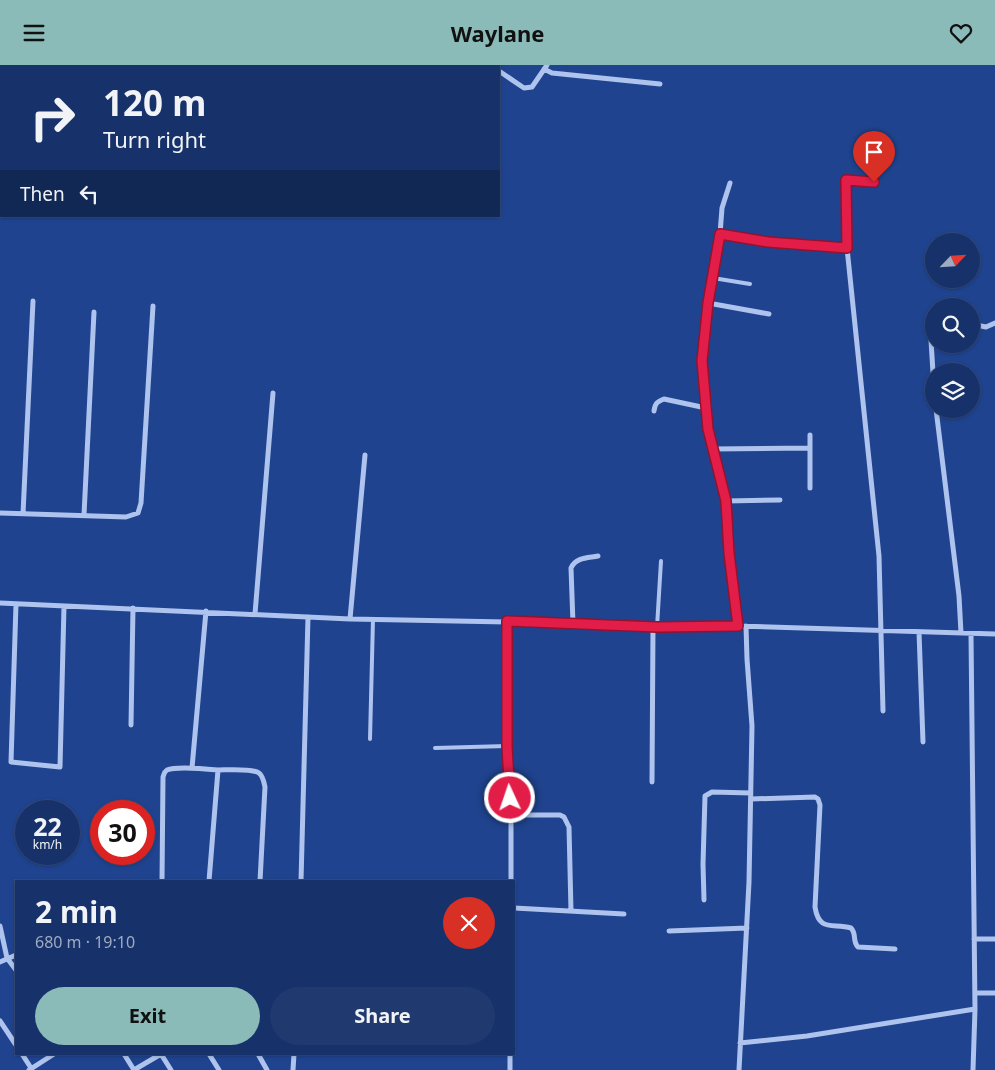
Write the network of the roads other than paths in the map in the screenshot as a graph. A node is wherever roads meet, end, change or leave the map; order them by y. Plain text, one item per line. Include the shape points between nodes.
1 (545, 67) edge
2 (500, 72) edge
3 (660, 84) dead end
4 (874, 182) dead end
5 (730, 183) dead end
6 (720, 234) junction
7 (847, 248) junction
8 (713, 277) junction
9 (750, 284) dead end
10 (33, 301) dead end
11 (708, 303) junction
12 (153, 306) dead end
13 (94, 312) dead end
14 (769, 314) dead end
15 (995, 323) edge
16 (980, 326) edge
17 (272, 393) dead end
18 (706, 408) junction
19 (654, 411) dead end
20 (937, 418) edge
21 (810, 435) dead end
22 (810, 448) junction
23 (712, 449) junction
24 (365, 455) dead end
25 (810, 488) dead end
26 (780, 500) dead end
27 (726, 501) junction
28 (0, 513) edge
29 (23, 514) junction
30 (84, 515) junction
31 (598, 556) dead end
32 (661, 561) dead end
33 (0, 603) edge
34 (16, 604) junction
35 (64, 606) junction
36 (134, 609) junction
37 (206, 611) junction
38 (255, 614) junction
39 (308, 617) junction
40 (350, 619) junction
41 (373, 619) junction
42 (507, 621) junction
43 (573, 624) junction
44 (738, 626) junction
45 (655, 627) junction
46 (746, 627) junction
47 (881, 631) junction
48 (919, 632) junction
49 (961, 633) junction
50 (971, 634) junction
51 (995, 634) edge
52 (883, 711) dead end
53 (131, 725) dead end
54 (370, 739) dead end
55 (923, 741) dead end
56 (507, 746) junction
57 (435, 748) dead end
58 (192, 768) junction
59 (218, 770) junction
60 (652, 782) dead end
61 (751, 796) junction
62 (511, 815) junction
63 (162, 880) edge
64 (209, 880) edge
65 (260, 880) edge
66 (301, 880) edge
67 (511, 880) edge
68 (704, 900) dead end
69 (515, 908) edge
70 (571, 911) junction
71 (624, 914) dead end
72 (0, 926) edge
73 (747, 928) junction
74 (669, 931) dead end
75 (974, 939) junction
76 (995, 939) edge
77 (895, 949) dead end
78 (15, 955) edge
79 (7, 958) junction
80 (0, 962) edge
81 (15, 969) edge
82 (975, 993) junction
83 (995, 993) edge
84 (975, 1009) junction
85 (0, 1021) edge
86 (740, 1043) junction
87 (15, 1044) edge
88 (23, 1055) edge
89 (52, 1055) edge
90 (125, 1055) edge
91 (159, 1055) edge
92 (162, 1055) edge
93 (210, 1055) edge
94 (259, 1055) edge
95 (294, 1055) edge
96 (510, 1055) edge
97 (30, 1069) edge
98 (134, 1070) edge
99 (171, 1070) edge
100 (219, 1070) edge
101 (267, 1070) edge
102 (294, 1070) edge
103 (510, 1070) edge
104 (739, 1070) edge
105 (973, 1070) edge

1 - 2 street via 532,87 524,88
1 - 3 street via 552,73
4 - 7 street via 846,180
5 - 6 street via 722,208
6 - 7 street via 768,242
6 - 8 street
7 - 47 street via 879,556
8 - 9 lane
8 - 11 street
10 - 29 street
11 - 14 street
11 - 18 street via 702,361
12 - 30 street via 142,503 133,516
13 - 30 street
15 - 16 street
17 - 38 street
18 - 19 street via 664,399 657,402
18 - 23 street
20 - 49 street
21 - 22 street
22 - 23 street
22 - 25 street
23 - 27 street
24 - 40 street
26 - 27 street
27 - 44 street
28 - 29 street
29 - 30 street
31 - 43 street via 572,564
32 - 45 lane
33 - 34 street
34 - 35 street
34 - 35 street via 11,762 60,767
35 - 36 street
36 - 37 street
36 - 53 street
37 - 38 street
37 - 58 street
38 - 39 street
39 - 40 street
39 - 66 street
40 - 41 street
41 - 42 street
41 - 54 lane
42 - 43 street
42 - 56 street
43 - 45 street
44 - 45 street
44 - 46 street
45 - 60 street
46 - 47 street
46 - 61 street via 752,726
47 - 48 street
47 - 52 street
48 - 49 street
48 - 55 street
49 - 50 street
50 - 51 street
50 - 75 street
56 - 57 lane
56 - 62 street
58 - 59 street
58 - 63 street via 169,769 163,777
59 - 64 street
59 - 65 street via 254,771 264,780
61 - 68 street via 712,792 705,796
61 - 73 street
61 - 77 street via 818,799 815,907 819,920 822,924 852,928 858,947
62 - 67 street
62 - 70 street via 564,817 569,827
69 - 70 street
70 - 71 street
72 - 79 street
73 - 74 street
73 - 86 street
75 - 76 street
75 - 82 street
78 - 79 street
79 - 80 street
79 - 81 street
82 - 83 street
82 - 84 street
84 - 86 street via 807,1037
84 - 105 street
85 - 87 street
86 - 104 street
88 - 97 street
89 - 97 street
90 - 98 street
91 - 98 street
92 - 99 street
93 - 100 street
94 - 101 street
95 - 102 street
96 - 103 street

